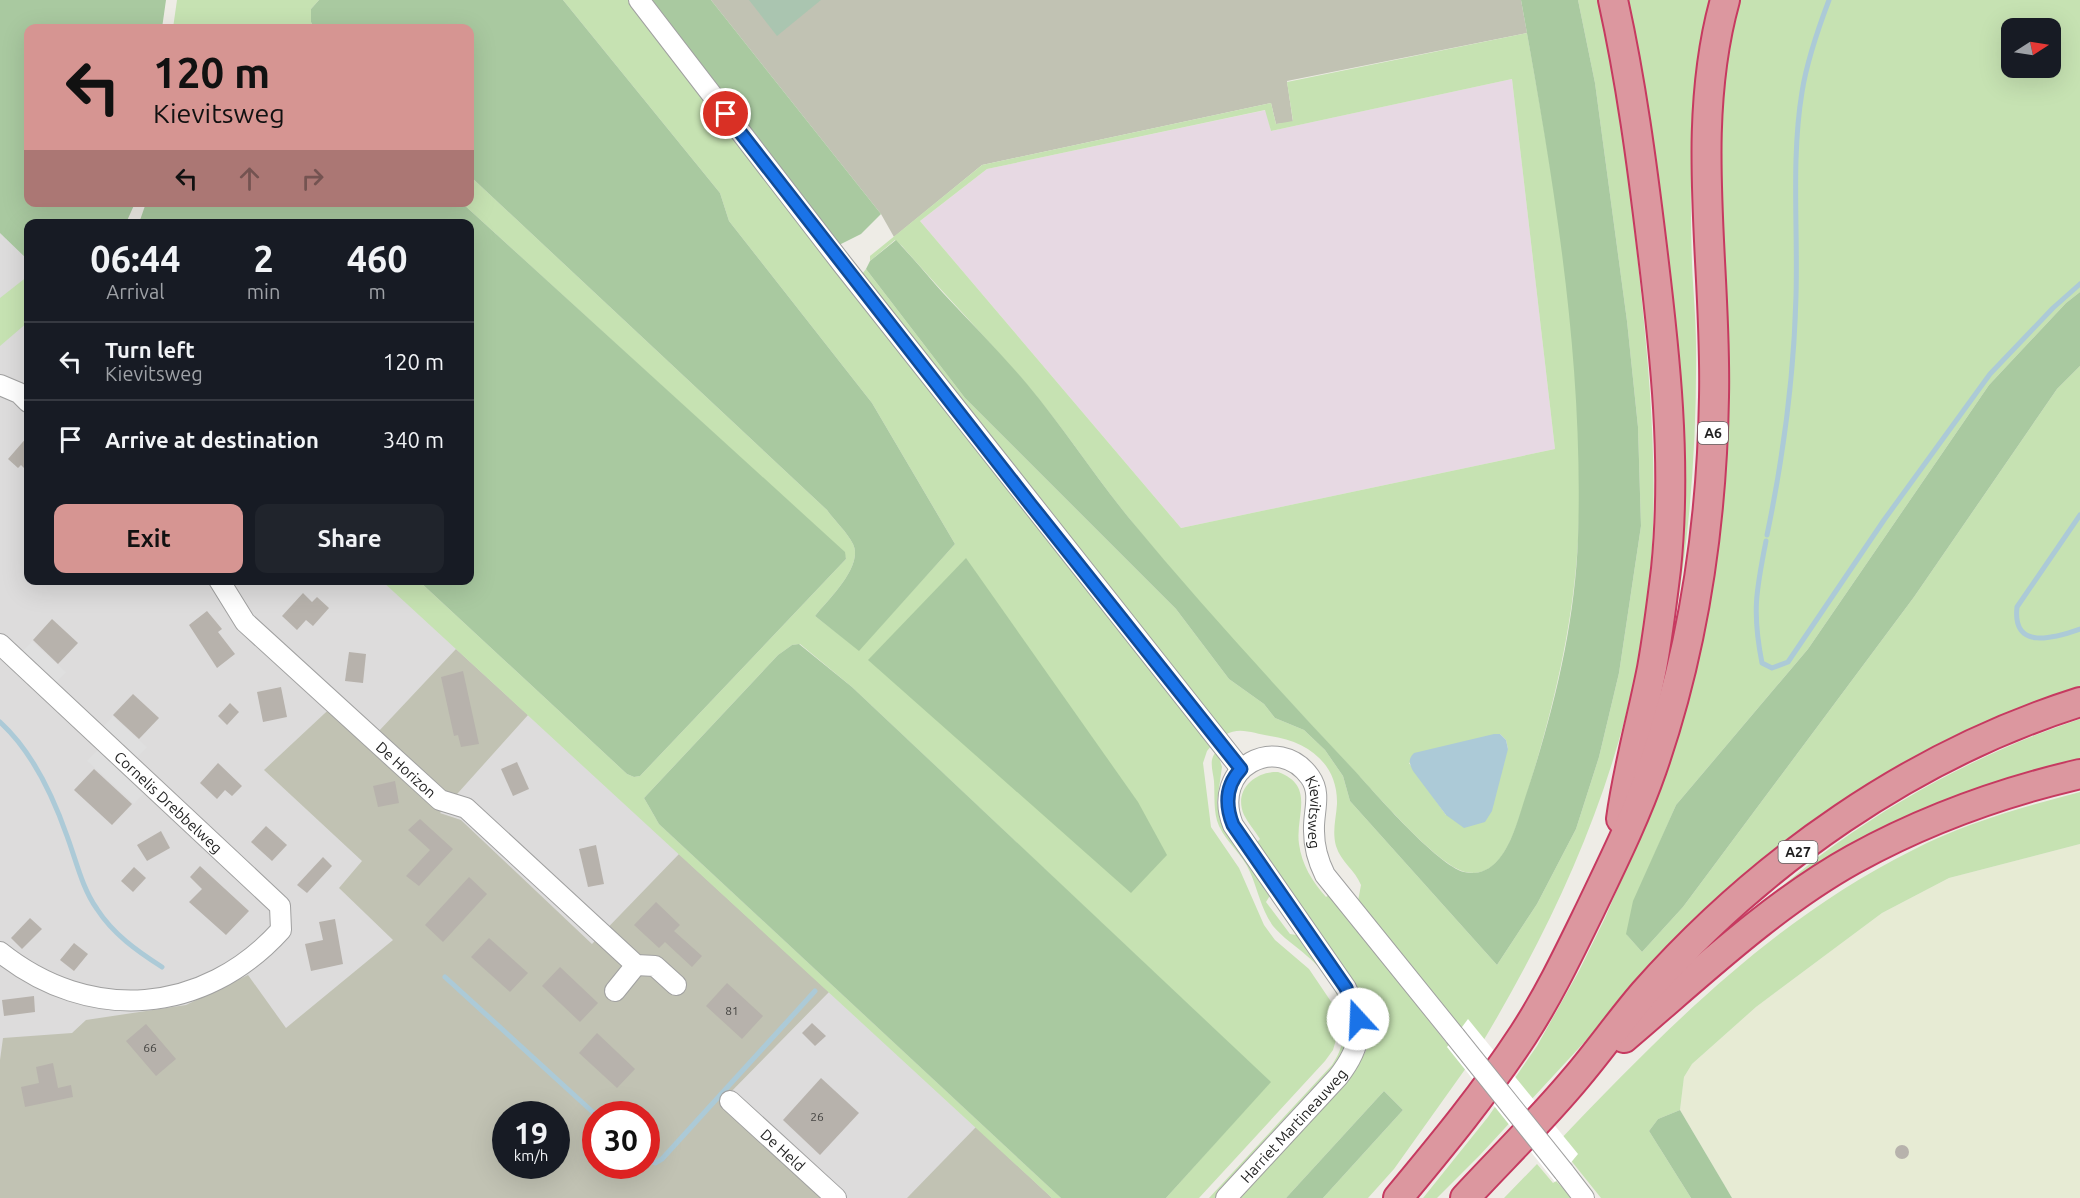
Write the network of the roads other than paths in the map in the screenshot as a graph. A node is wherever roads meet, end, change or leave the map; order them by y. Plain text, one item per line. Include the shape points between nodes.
1 (639, 0) edge
2 (1613, 0) edge
3 (1725, 0) edge
4 (0, 385) edge
5 (24, 398) edge
6 (222, 585) edge
7 (0, 645) edge
8 (2080, 702) edge
9 (1241, 769) junction
10 (2080, 774) edge
11 (1617, 854) junction
12 (0, 952) edge
13 (636, 965) junction
14 (676, 985) dead end
15 (615, 990) dead end
16 (1575, 1080) junction
17 (1491, 1081) junction
18 (730, 1101) dead end
19 (836, 1198) edge
20 (1226, 1198) edge
21 (1398, 1198) edge
22 (1465, 1198) edge
23 (1584, 1198) edge

1 - 9 street via 857,284
2 - 11 highway via 1643,170 1660,313 1670,468 1670,517 1659,621 1627,774
3 - 11 highway, A6 via 1713,61 1707,176 1714,393 1705,536 1671,705 1652,771
4 - 5 street
6 - 13 street, De Horizon via 244,622 441,800 466,808
7 - 12 street, Cornelis Drebbelweg via 280,906 281,930 263,950 222,978 169,996 124,1002 75,994 24,972
8 - 16 highway, A27 via 2003,730 1928,766 1801,849 1729,908 1644,993
9 - 17 street, Kievitsweg, bridge via 1273,757 1293,762 1311,778 1317,800 1316,850 1325,875
9 - 20 street, Harriet Martineauweg via 1233,777 1227,798 1233,825 1346,988 1356,1012 1359,1038 1354,1057 1338,1077
10 - 16 highway, A27 via 2045,782 1941,819 1855,859 1764,922
11 - 17 highway via 1555,981
13 - 14 street, De Horizon via 655,966
13 - 15 street
16 - 22 highway, A27
17 - 21 highway
17 - 23 street, Kievitsweg, bridge
18 - 19 street, De Held

